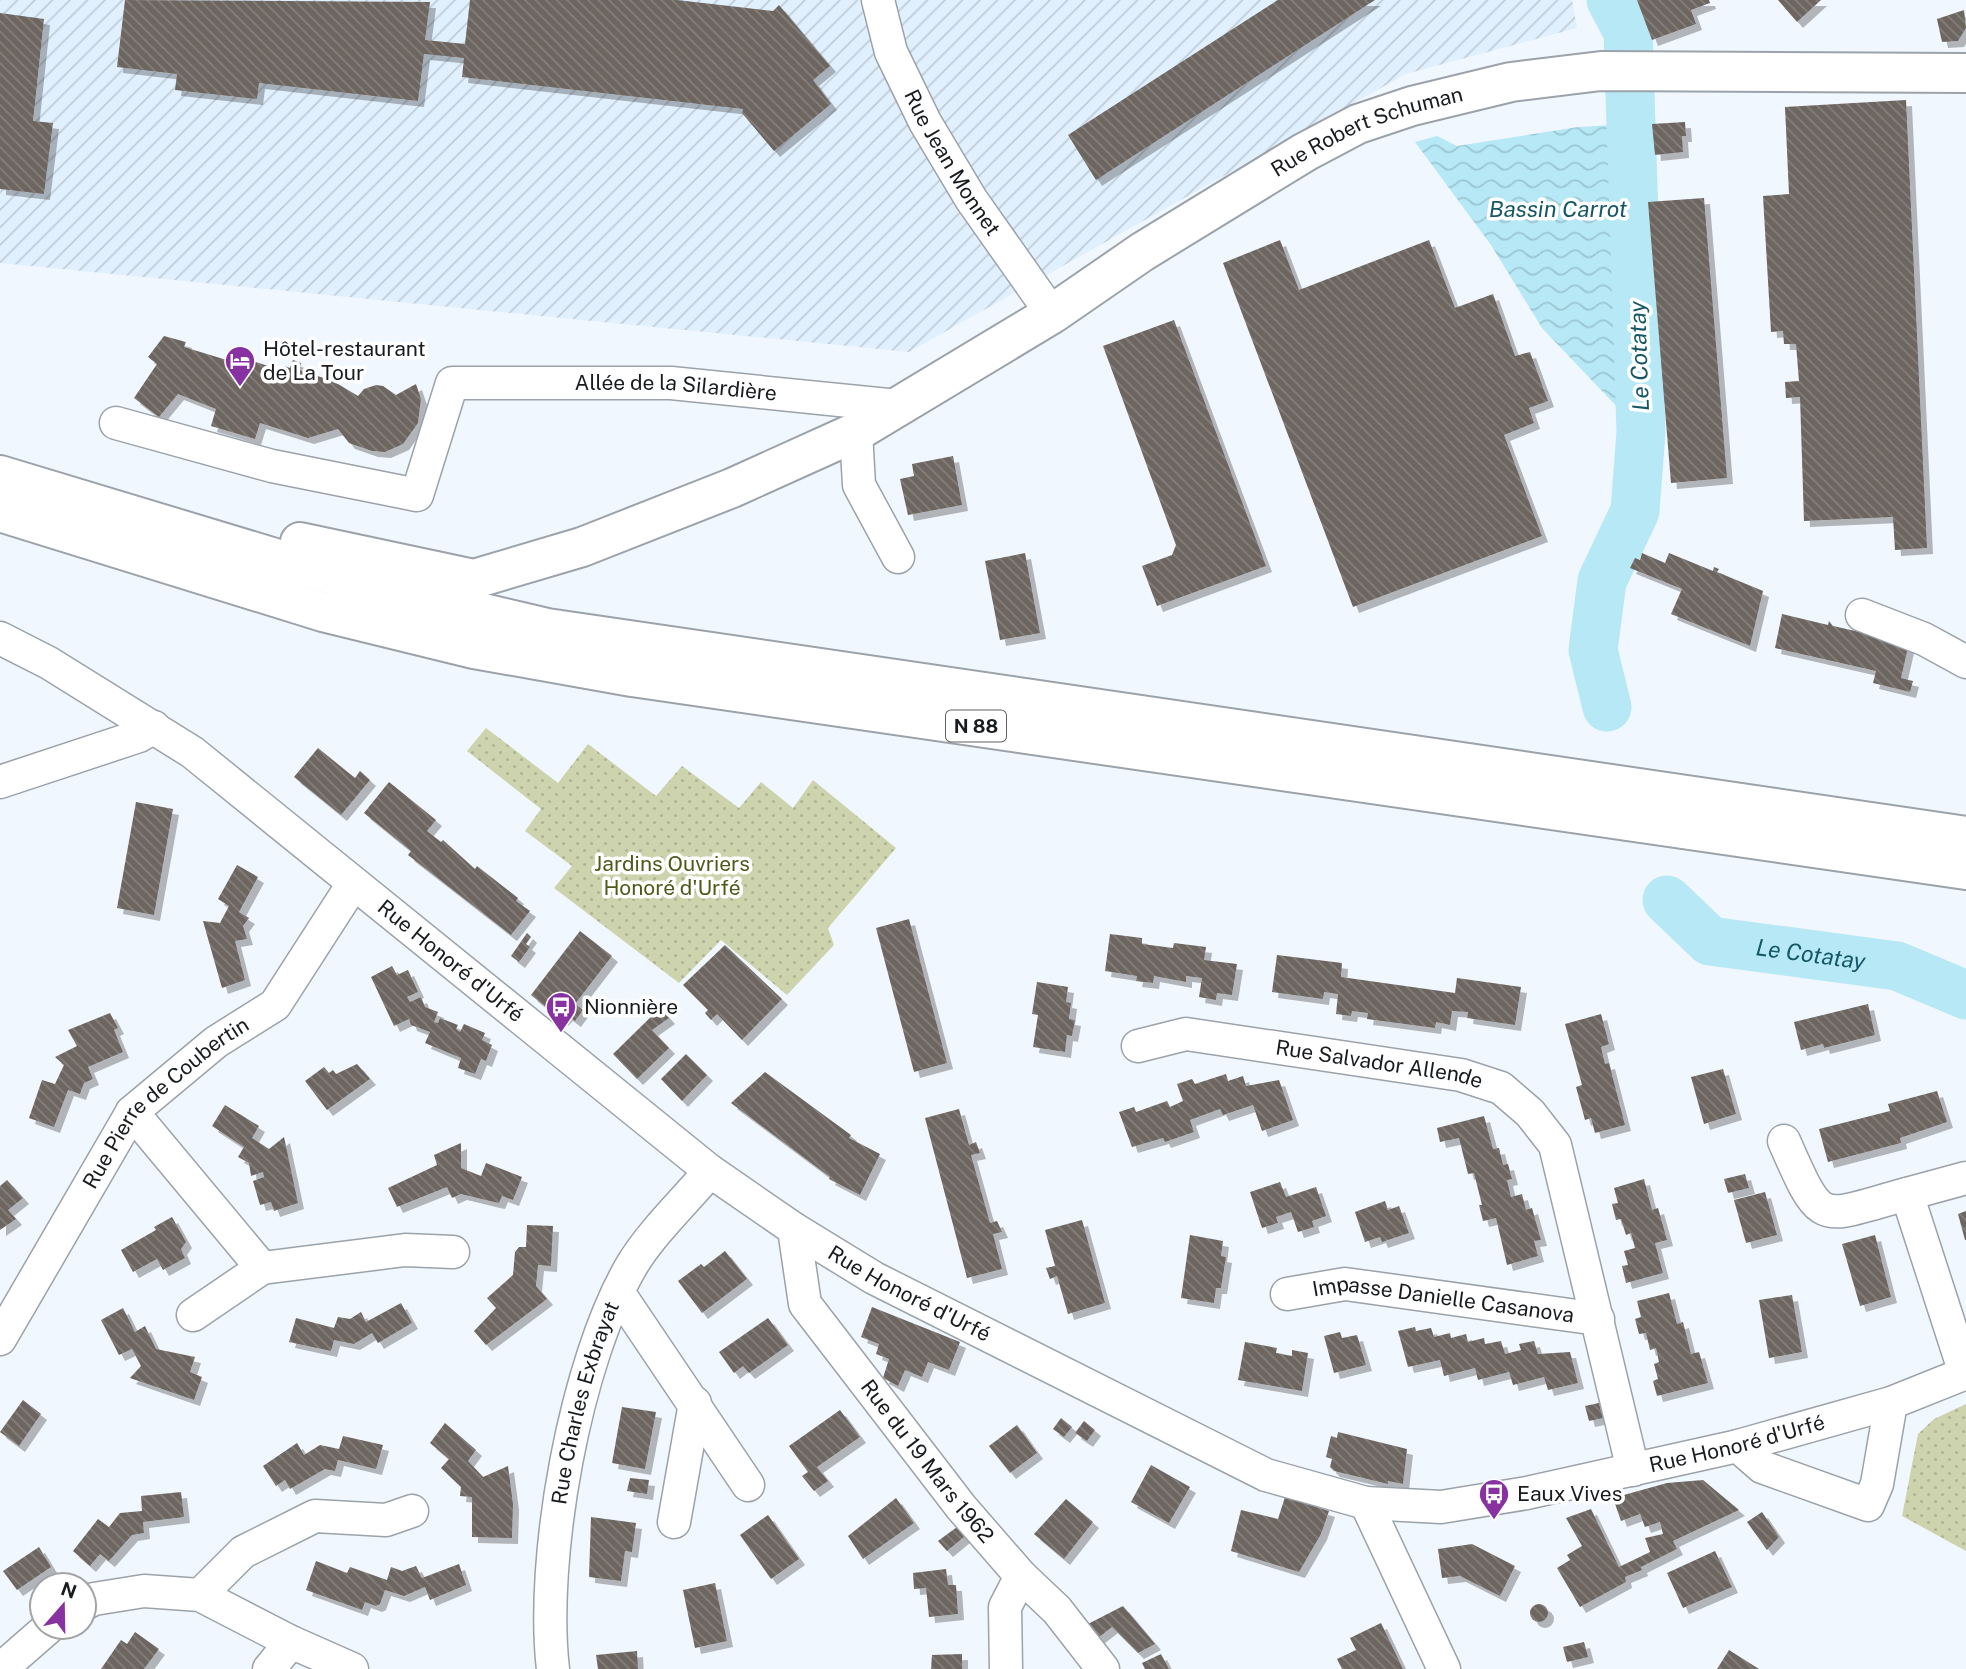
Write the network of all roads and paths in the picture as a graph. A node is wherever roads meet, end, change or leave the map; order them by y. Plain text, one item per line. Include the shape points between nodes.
1 (878, 0) edge
2 (1961, 70) edge
3 (1052, 314) junction
4 (898, 406) junction
5 (116, 423) dead end
6 (856, 432) junction
7 (15, 480) edge
8 (0, 512) edge
9 (898, 557) dead end
10 (1862, 615) dead end
11 (0, 638) edge
12 (1966, 662) edge
13 (154, 727) junction
14 (0, 782) edge
15 (1966, 836) edge
16 (1966, 870) edge
17 (353, 884) junction
18 (1138, 1046) dead end
19 (132, 1112) junction
20 (1784, 1141) dead end
21 (710, 1171) junction
22 (1966, 1178) edge
23 (1907, 1194) junction
24 (794, 1229) junction
25 (453, 1252) dead end
26 (261, 1268) junction
27 (618, 1292) junction
28 (1287, 1294) dead end
29 (192, 1315) dead end
30 (1598, 1319) junction
31 (0, 1339) edge
32 (1966, 1373) edge
33 (695, 1403) junction
34 (1891, 1403) junction
35 (1738, 1446) junction
36 (1633, 1470) junction
37 (748, 1485) dead end
38 (1366, 1503) junction
39 (412, 1511) dead end
40 (674, 1522) dead end
41 (1021, 1576) junction
42 (200, 1595) junction
43 (98, 1598) edge
44 (33, 1641) edge
45 (291, 1643) junction
46 (1, 1669) edge
47 (269, 1669) edge
48 (352, 1669) edge
49 (553, 1669) edge
50 (1006, 1669) edge
51 (1102, 1669) edge
52 (1444, 1669) edge

1 - 3 street, Rue Jean Monnet via 891,52 925,122 971,199
2 - 3 main road, Rue Robert Schuman via 1601,71 1461,92 1357,124 1305,152
3 - 4 main road, Rue Robert Schuman
4 - 5 street, Allée de la Silardière via 671,383 452,383 417,495 272,466
4 - 6 main road, Rue Robert Schuman
6 - 7 main road, Rue Robert Schuman via 732,488 582,547 474,579
6 - 9 street via 859,485
7 - 15 main road, N 88 via 361,584 547,628
8 - 16 main road, N 88 via 323,612 474,649 632,677
10 - 12 street via 1924,639
11 - 13 street, Rue Honoré d'Urfé
13 - 14 street
13 - 17 street, Rue Honoré d'Urfé via 192,752
17 - 19 street, Rue Pierre de Coubertin via 275,1005 216,1042
17 - 21 street, Rue Honoré d'Urfé
18 - 30 street, Rue Salvador Allende via 1186,1034 1461,1075 1501,1088 1555,1144
19 - 26 street
19 - 31 street, Rue Pierre de Coubertin
20 - 23 street via 1816,1207 1833,1214
21 - 24 street, Rue Honoré d'Urfé
21 - 27 street, Rue Charles Exbrayat via 633,1263
22 - 23 street
23 - 32 street
24 - 38 street, Rue Honoré d'Urfé via 874,1278 1266,1475
24 - 41 street, Rue du 19 Mars 1962 via 805,1304 961,1507
25 - 26 street via 405,1250
26 - 29 street
27 - 33 street
27 - 49 street, Rue Charles Exbrayat via 594,1345 566,1473 550,1581
28 - 30 street, Impasse Danielle Casanova via 1345,1283
30 - 36 street, Rue Salvador Allende
32 - 34 street, Rue Honoré d'Urfé
33 - 37 street
33 - 40 street
34 - 35 street, Rue Honoré d'Urfé
34 - 35 street via 1877,1484 1868,1505 1762,1467
35 - 36 street, Rue Honoré d'Urfé
36 - 38 street, Rue Honoré d'Urfé via 1441,1507
38 - 52 street
39 - 42 street via 386,1520 314,1517 243,1552
41 - 50 street via 1005,1607
41 - 51 street, Rue du 19 Mars 1962 via 1057,1610
42 - 43 street via 144,1591
42 - 45 street
44 - 46 street
45 - 47 street
45 - 48 street

